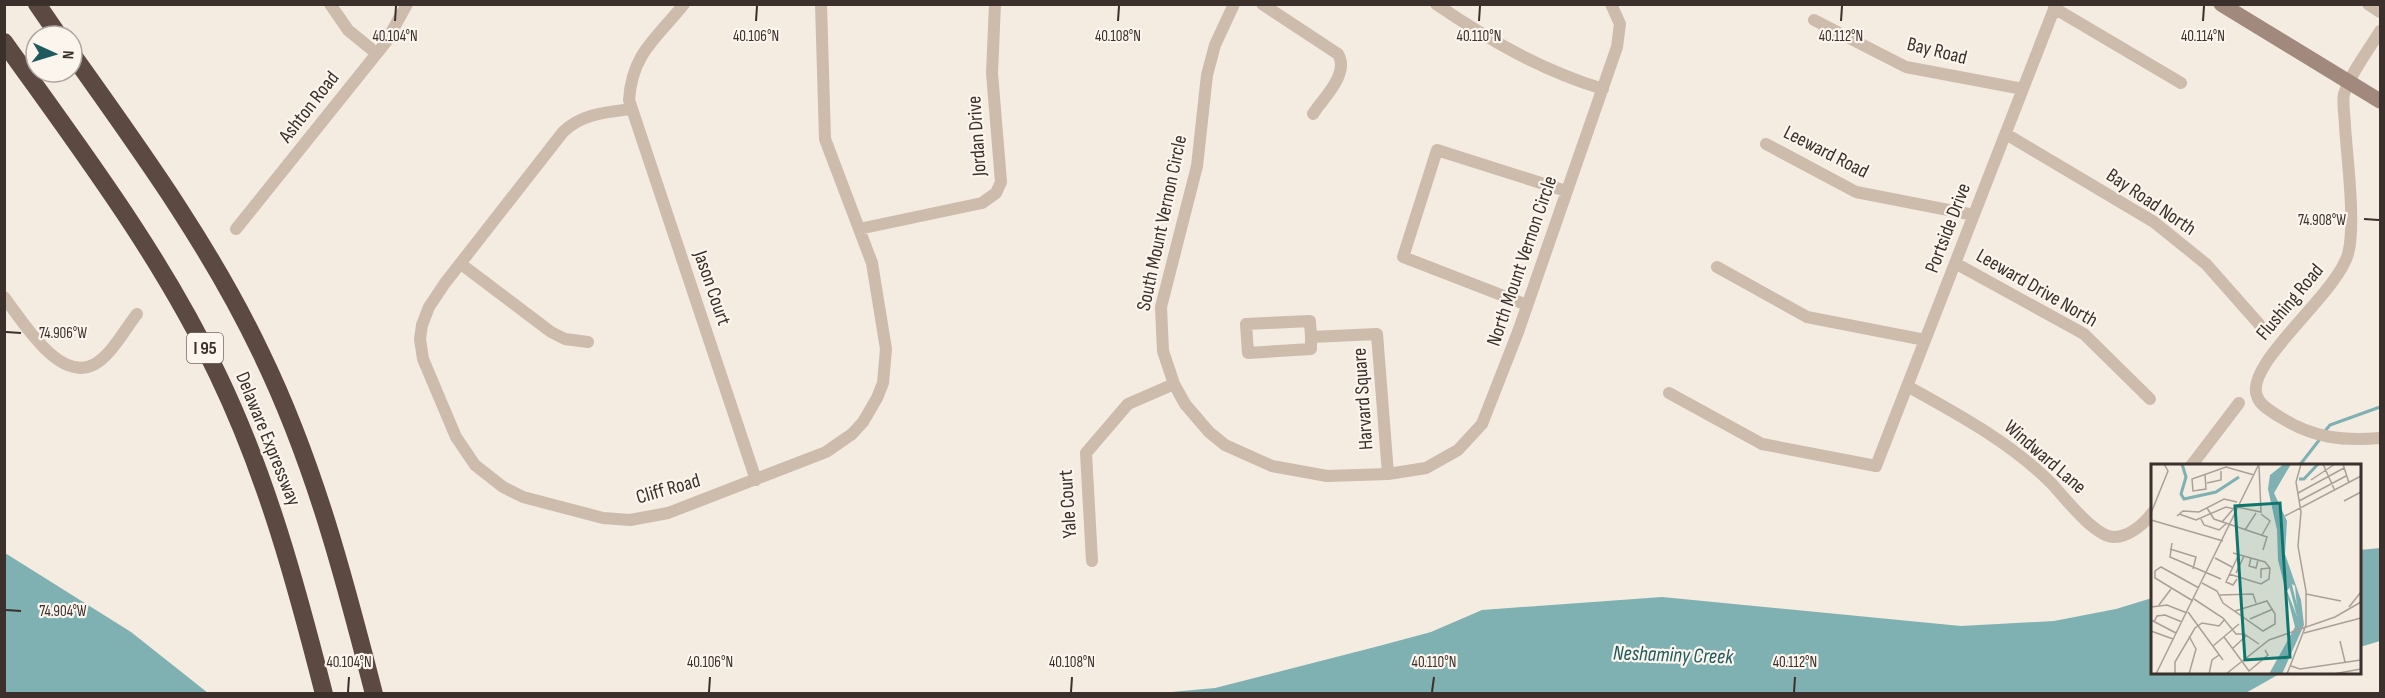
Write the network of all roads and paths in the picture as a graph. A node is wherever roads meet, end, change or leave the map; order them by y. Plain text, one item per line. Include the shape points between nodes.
1 (37, 4) edge
2 (330, 4) edge
3 (407, 4) edge
4 (684, 4) edge
5 (821, 4) edge
6 (995, 4) edge
7 (1234, 4) edge
8 (1262, 4) edge
9 (1436, 4) edge
10 (2221, 4) edge
11 (2368, 4) edge
12 (1612, 5) edge
13 (2055, 6) edge
14 (2380, 12) edge
15 (1814, 20) dead end
16 (51, 24) edge
17 (2380, 31) edge
18 (4, 42) edge
19 (376, 53) junction
20 (84, 71) edge
21 (2350, 82) junction
22 (2181, 83) dead end
23 (1603, 89) junction
24 (2023, 89) junction
25 (2380, 101) edge
26 (631, 109) junction
27 (1313, 114) dead end
28 (2006, 134) junction
29 (1766, 144) dead end
30 (1566, 191) junction
31 (1974, 215) junction
32 (236, 229) dead end
33 (859, 229) junction
34 (1955, 263) junction
35 (461, 264) junction
36 (1717, 267) dead end
37 (4, 297) edge
38 (1527, 305) junction
39 (137, 314) dead end
40 (2259, 324) dead end
41 (1311, 337) junction
42 (1926, 340) junction
43 (588, 342) dead end
44 (1174, 384) junction
45 (1907, 386) junction
46 (1669, 393) dead end
47 (2150, 399) dead end
48 (2239, 403) dead end
49 (2380, 438) edge
50 (2192, 464) edge
51 (1388, 474) junction
52 (756, 480) junction
53 (2151, 514) edge
54 (1092, 561) dead end
55 (324, 693) edge
56 (374, 693) edge

1 - 16 highway
2 - 19 street via 348,30
3 - 19 street, Ashton Road
4 - 26 street, Jason Court via 637,60 630,84
5 - 33 street, Cliff Road via 825,139
6 - 33 street, Jordan Drive via 992,72 1001,169 999,188 992,198 982,202
7 - 44 street, South Mount Vernon Circle via 1215,45 1207,75 1197,166 1161,307 1163,351
8 - 27 street via 1338,54 1341,60 1341,72
9 - 23 street via 1519,56 1564,77
10 - 21 main road
11 - 14 street
12 - 23 street, North Mount Vernon Circle via 1620,33
13 - 22 street
13 - 24 street, Portside Drive
15 - 24 street, Bay Road via 1905,67
17 - 21 street, Flushing Road
18 - 55 highway, Delaware Expressway / I 95 via 143,238 218,374 277,520
19 - 32 street, Ashton Road
20 - 56 highway, Delaware Expressway / I 95 via 183,212 262,354 322,505
21 - 25 main road
21 - 49 street, Flushing Road via 2344,96 2348,252 2340,274 2267,359 2255,384 2257,396 2266,408 2290,424 2346,441
23 - 30 street, North Mount Vernon Circle
24 - 28 street, Portside Drive
26 - 35 street, Cliff Road via 588,116 569,126
26 - 52 street, Jason Court
28 - 31 street, Portside Drive
28 - 40 street, Bay Road North via 2154,222 2206,264
29 - 31 street, Leeward Road via 1856,192
30 - 38 street, North Mount Vernon Circle
30 - 38 street via 1437,150 1403,257
31 - 34 street, Portside Drive
33 - 52 street, Cliff Road via 872,263 886,349 883,383 877,398 863,422 843,441 826,452
34 - 42 street, Portside Drive
34 - 47 street, Leeward Drive North via 2084,334
35 - 43 street via 551,332 565,339
35 - 52 street, Cliff Road via 425,315 420,347 456,437 489,477 524,497 617,520 668,513
36 - 42 street via 1808,317
37 - 39 street via 49,353 60,362 79,368 101,359
38 - 51 street, North Mount Vernon Circle via 1490,408 1471,439 1426,468
41 - 41 street via 1310,321 1246,324 1248,353 1311,349
41 - 51 street, Harvard Square via 1377,334
42 - 45 street, Portside Drive
44 - 51 street, South Mount Vernon Circle via 1198,421 1235,451 1293,472 1327,476
44 - 54 street, Yale Court via 1128,404 1089,446 1084,460
45 - 46 street, Portside Drive via 1876,466 1762,444
45 - 53 street, Windward Lane via 2006,443 2097,531 2113,537 2127,533
48 - 50 street

